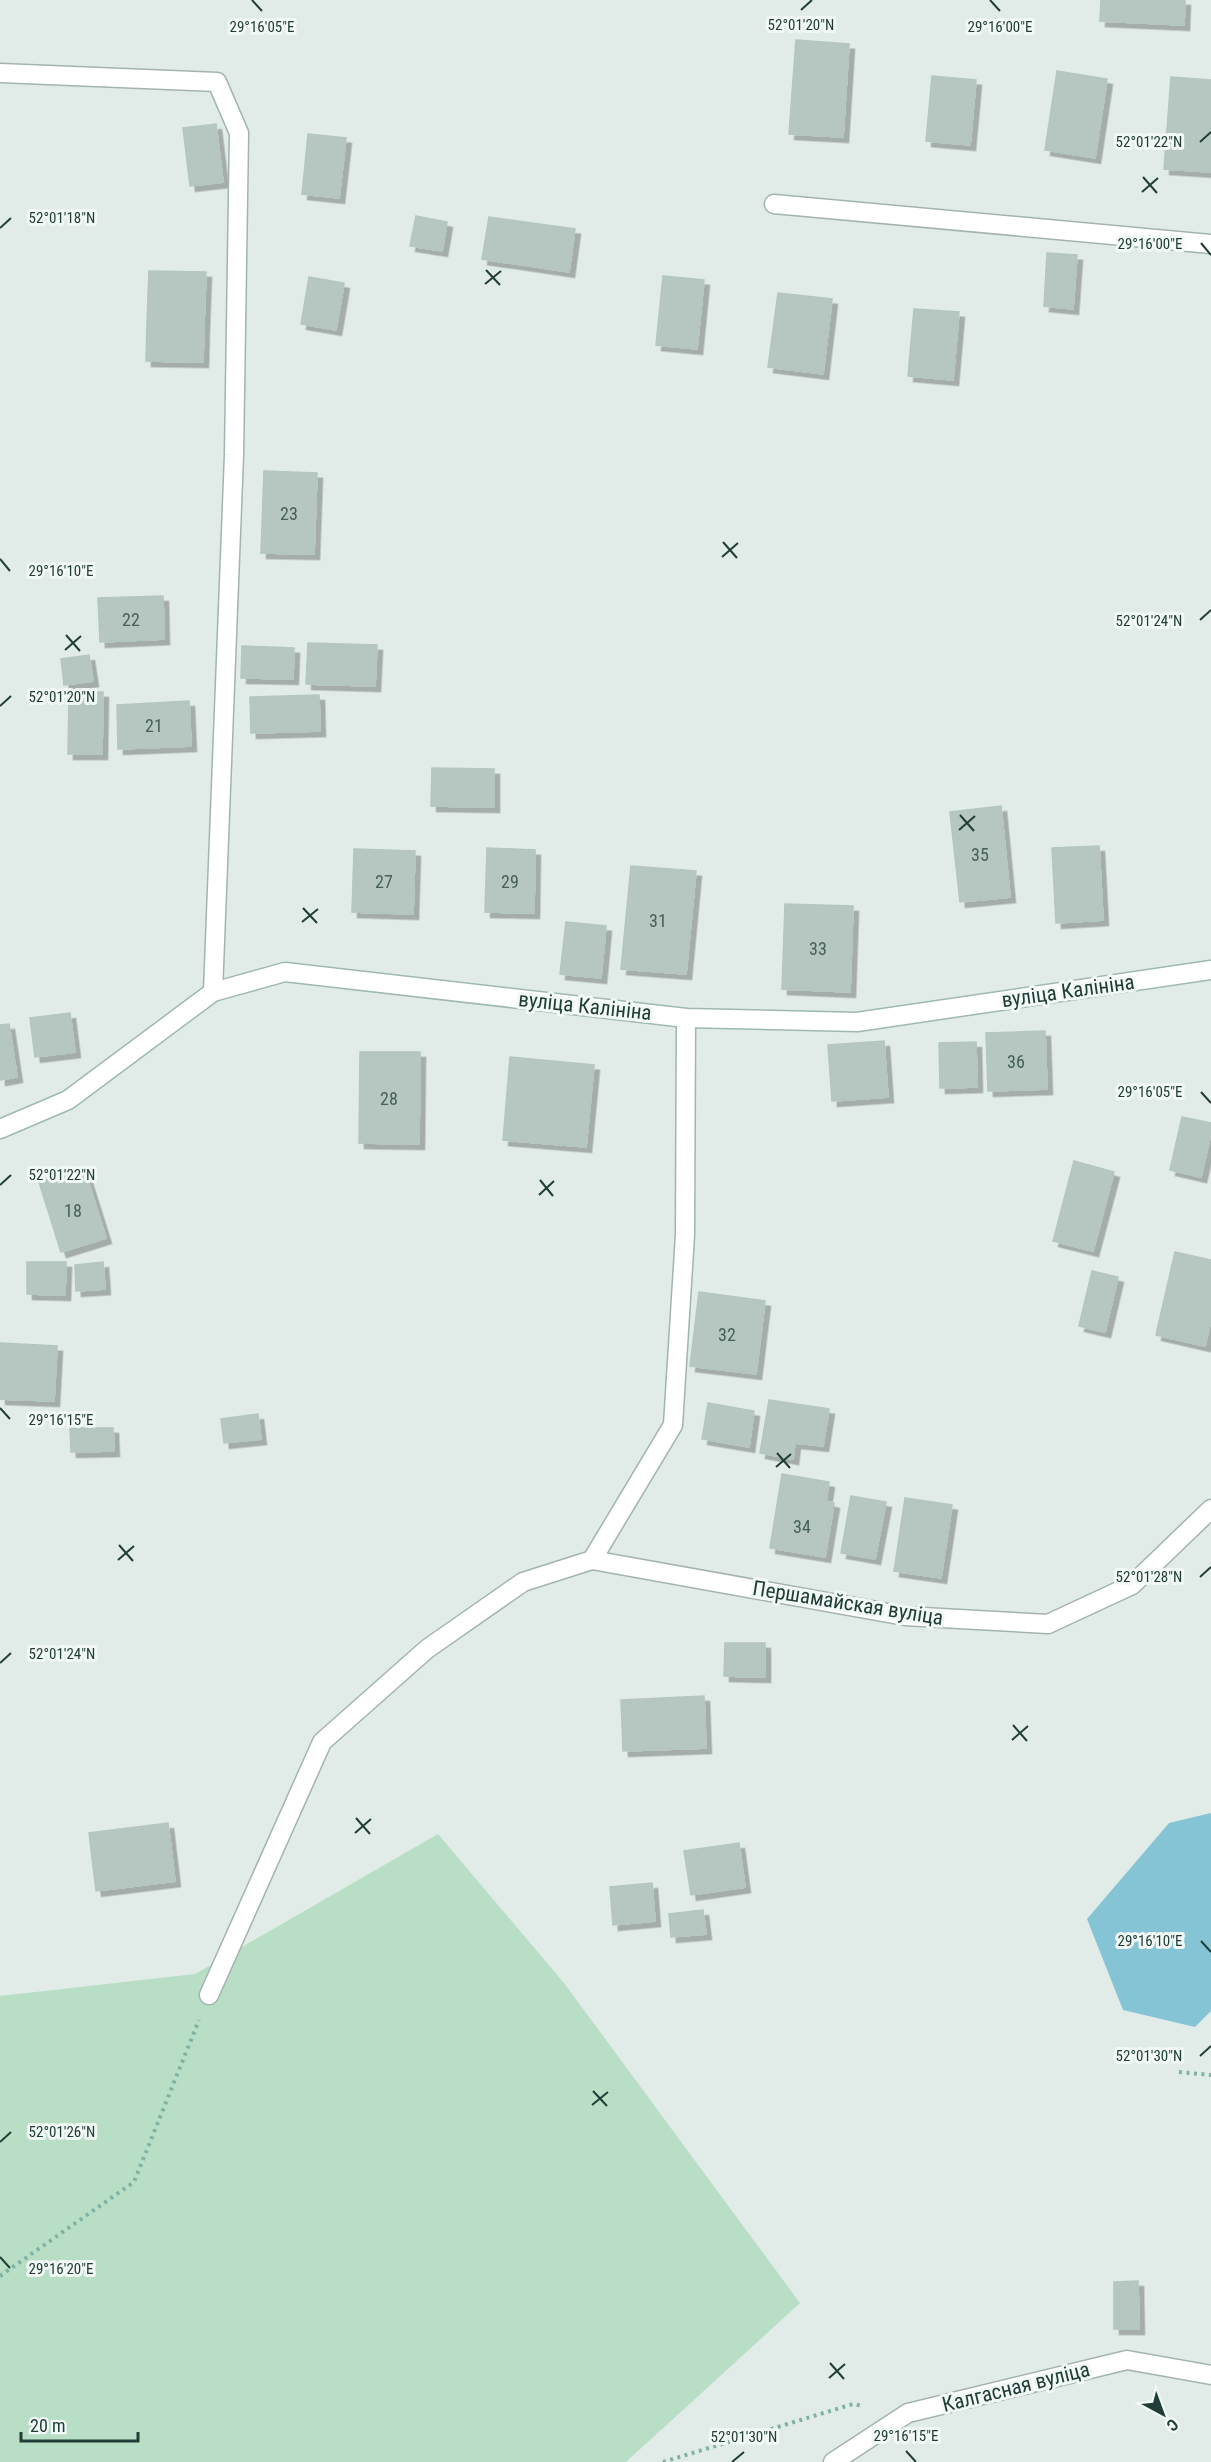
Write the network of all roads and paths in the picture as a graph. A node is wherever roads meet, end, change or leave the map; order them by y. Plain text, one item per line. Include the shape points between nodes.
1 (0, 73) edge
2 (774, 204) dead end
3 (1211, 244) edge
4 (1211, 970) edge
5 (213, 992) junction
6 (686, 1018) junction
7 (0, 1130) edge
8 (1211, 1509) edge
9 (592, 1560) junction
10 (209, 1995) joint
11 (1179, 2072) dead end
12 (1211, 2075) edge
13 (0, 2276) edge
14 (1211, 2375) edge
15 (908, 2413) junction
16 (663, 2462) edge
17 (833, 2462) edge

1 - 5 street via 217,82 239,133 234,454
2 - 3 street
4 - 6 street, вуліца Калініна via 857,1022
5 - 6 street, вуліца Калініна via 285,972
5 - 7 street, вуліца Калініна via 68,1100
6 - 9 street via 685,1235 673,1425
8 - 9 street, Першамайская вуліца via 1132,1585 1048,1624 905,1616
9 - 10 street via 523,1582 427,1649 322,1742
10 - 13 path via 134,2182
11 - 12 path
14 - 15 street, Калгасная вуліца via 1127,2360
15 - 16 path via 852,2404
15 - 17 street, Калгасная вуліца

